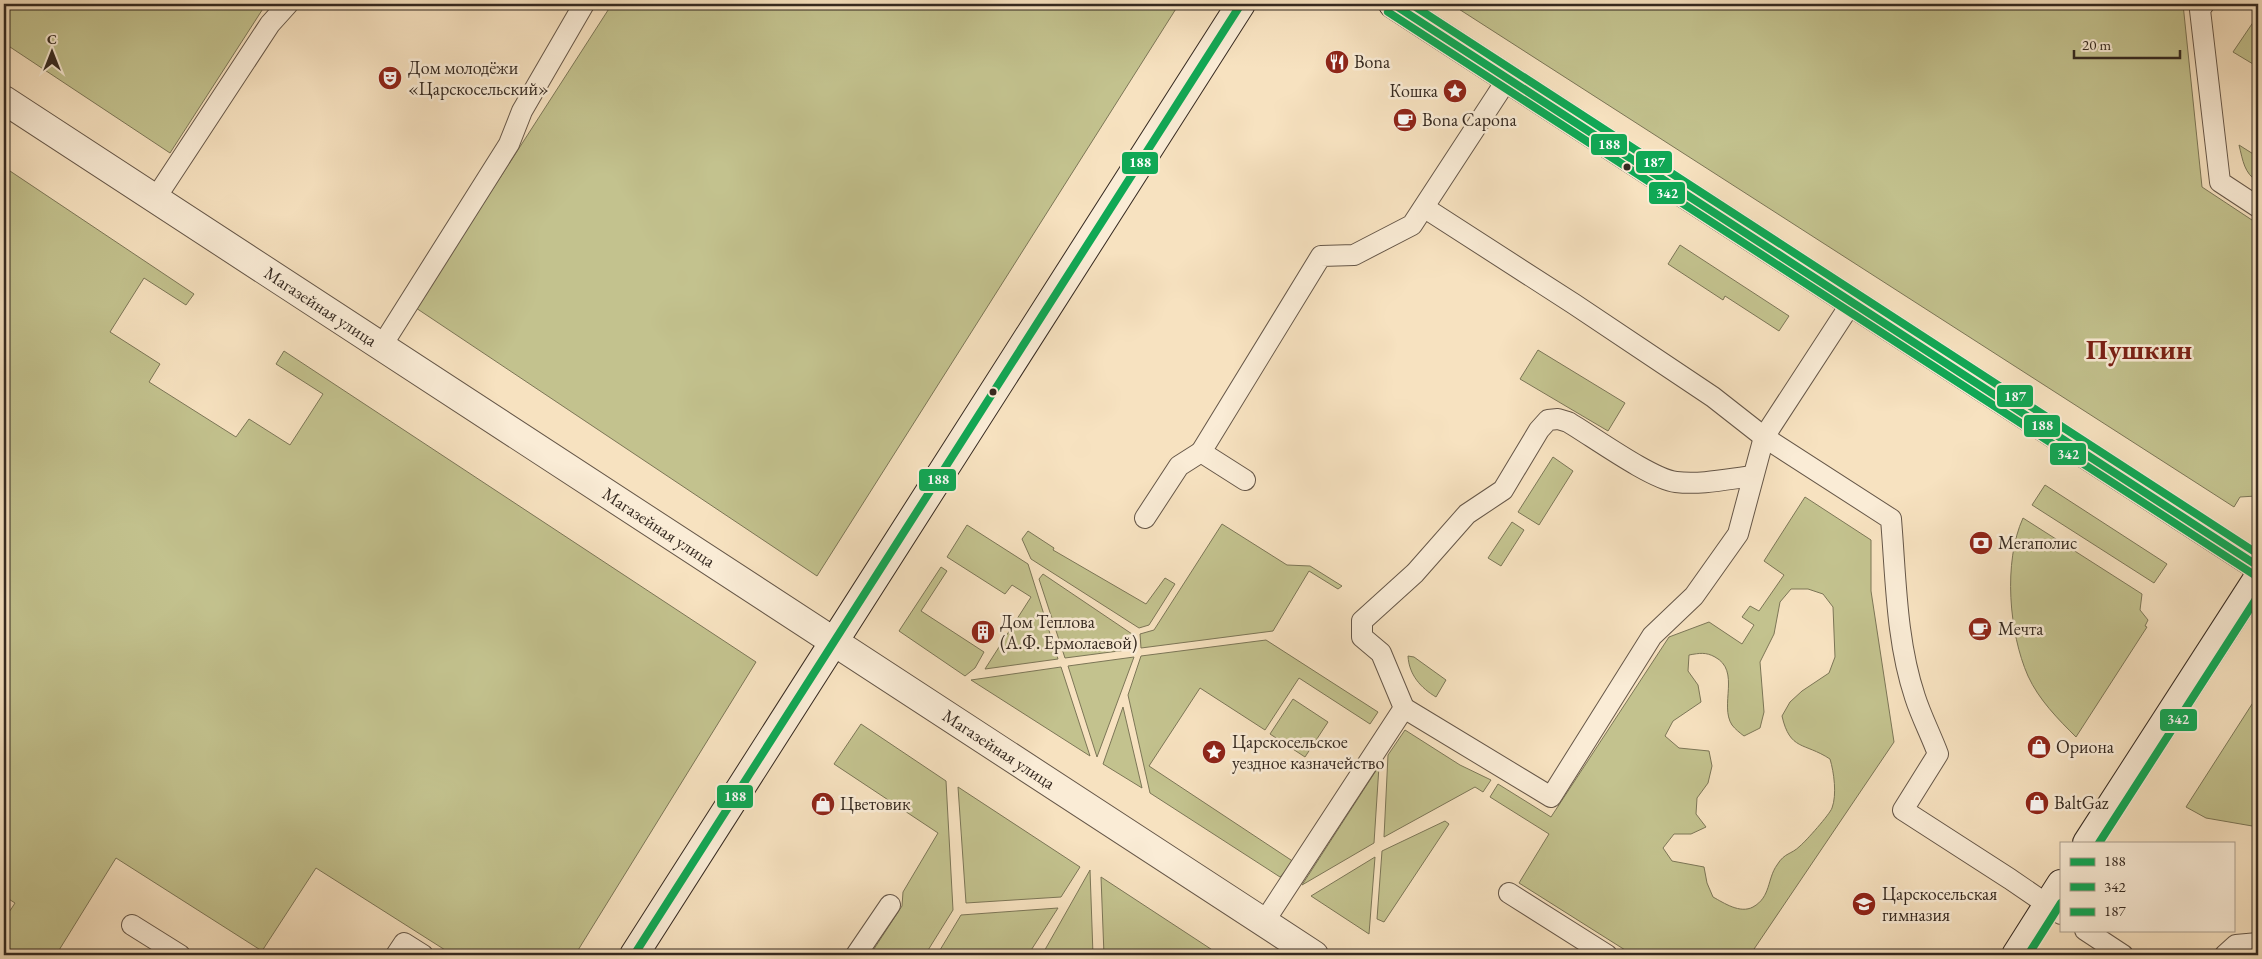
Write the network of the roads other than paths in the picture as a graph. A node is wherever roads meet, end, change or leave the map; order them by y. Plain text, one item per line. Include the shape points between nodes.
1 (288, 4) edge
2 (584, 4) edge
3 (1240, 4) edge
4 (1393, 4) edge
5 (2204, 4) edge
6 (1508, 78) junction
7 (4, 100) edge
8 (155, 199) junction
9 (2258, 207) edge
10 (1425, 208) junction
11 (1852, 302) junction
12 (382, 347) junction
13 (1764, 437) junction
14 (1201, 452) junction
15 (1753, 476) junction
16 (1245, 480) dead end
17 (1145, 518) dead end
18 (2258, 566) edge
19 (2258, 578) edge
20 (833, 642) junction
21 (1404, 708) junction
22 (2089, 842) edge
23 (1508, 893) dead end
24 (2056, 901) edge
25 (890, 905) dead end
26 (1264, 922) junction
27 (132, 925) dead end
28 (2088, 932) edge
29 (2258, 943) edge
30 (180, 955) edge
31 (396, 955) edge
32 (423, 955) edge
33 (634, 955) edge
34 (856, 955) edge
35 (1314, 955) edge
36 (1607, 955) edge
37 (2016, 955) edge
38 (2123, 955) edge
39 (2225, 955) edge

1 - 8 lane via 270,24
2 - 12 lane via 522,111 496,167
3 - 20 street
4 - 6 street
5 - 9 lane via 2200,10 2220,182
6 - 10 lane
6 - 11 street
7 - 8 street, Магазейная улица
8 - 12 street, Магазейная улица
10 - 13 lane via 1713,397
10 - 14 lane via 1412,225 1354,255 1321,256
11 - 13 lane
11 - 18 street
12 - 20 street, Магазейная улица
13 - 15 lane
13 - 24 lane via 1891,519 1896,597 1904,652 1914,697 1938,754 1903,810
14 - 16 lane
14 - 17 lane via 1179,466
15 - 21 lane via 1738,534 1694,596 1652,636 1550,797
15 - 21 lane via 1676,482 1658,477 1568,422 1548,420 1503,490 1467,514 1415,573 1362,621 1362,637 1381,653
19 - 22 street
20 - 26 street, Магазейная улица
20 - 33 street
21 - 26 lane
23 - 36 lane
24 - 37 street
25 - 34 lane
26 - 35 street, Магазейная улица
27 - 30 lane
28 - 38 lane
29 - 39 lane via 2236,945
31 - 32 lane via 404,943

